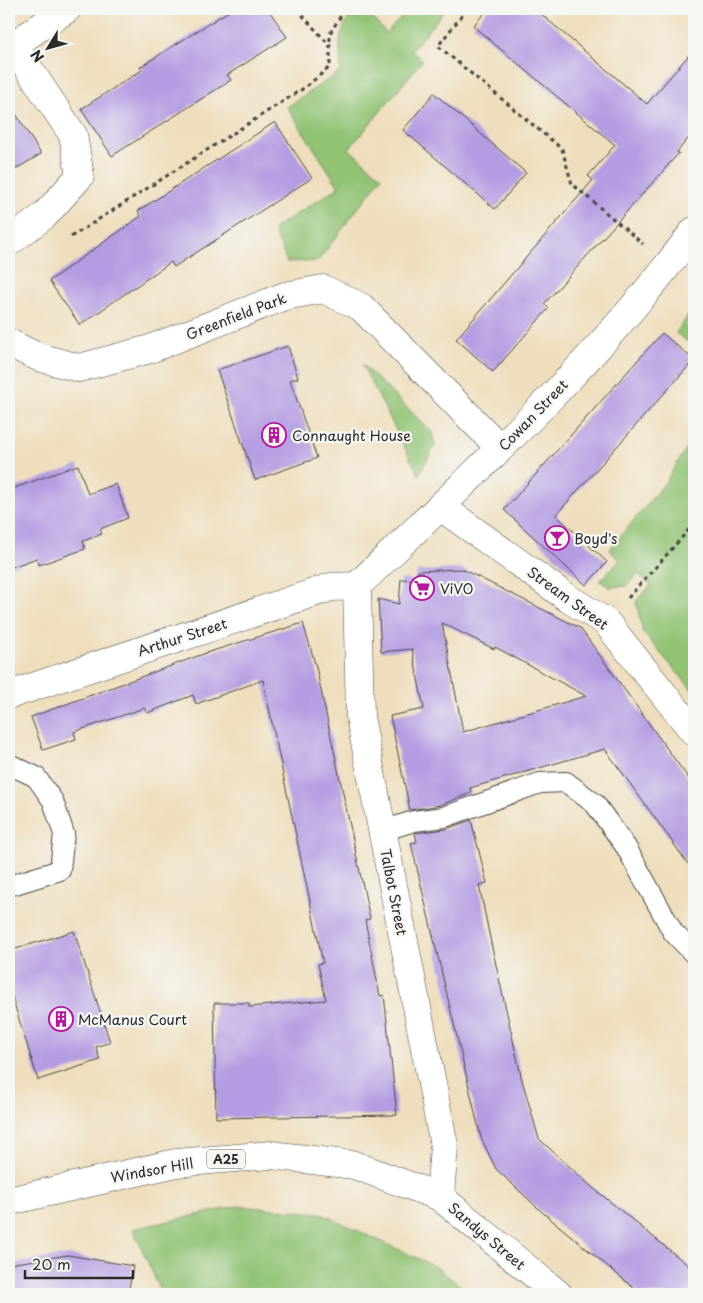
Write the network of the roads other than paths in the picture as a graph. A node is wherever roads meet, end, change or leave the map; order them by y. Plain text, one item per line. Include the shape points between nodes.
1 (67, 9) edge
2 (11, 47) edge
3 (694, 230) edge
4 (9, 242) edge
5 (9, 343) edge
6 (500, 448) junction
7 (441, 507) junction
8 (357, 586) junction
9 (9, 695) edge
10 (694, 732) edge
11 (9, 764) edge
12 (382, 831) junction
13 (12, 885) dead end
14 (694, 954) edge
15 (440, 1197) junction
16 (9, 1201) edge
17 (558, 1294) edge

1 - 2 street
2 - 4 street via 72,135 80,176 46,215
3 - 6 street, Cowan Street via 650,290
5 - 6 street, Greenfield Park via 38,357 79,368 150,349 285,296 323,289 361,307
6 - 7 street, Cowan Street
7 - 8 street, Cowan Street
7 - 10 street, Stream Street via 606,622
8 - 9 street, Arthur Street via 332,587
8 - 12 street, Talbot Street via 360,717
11 - 13 lane via 36,776 53,801 64,834 60,870
12 - 14 lane via 414,821 444,817 540,783 566,782 595,804 626,847 673,932
12 - 15 street, Talbot Street via 444,1145
15 - 16 street, Windsor Hill / A25 via 354,1164 272,1155 176,1163
15 - 17 street, Sandys Street / A25

